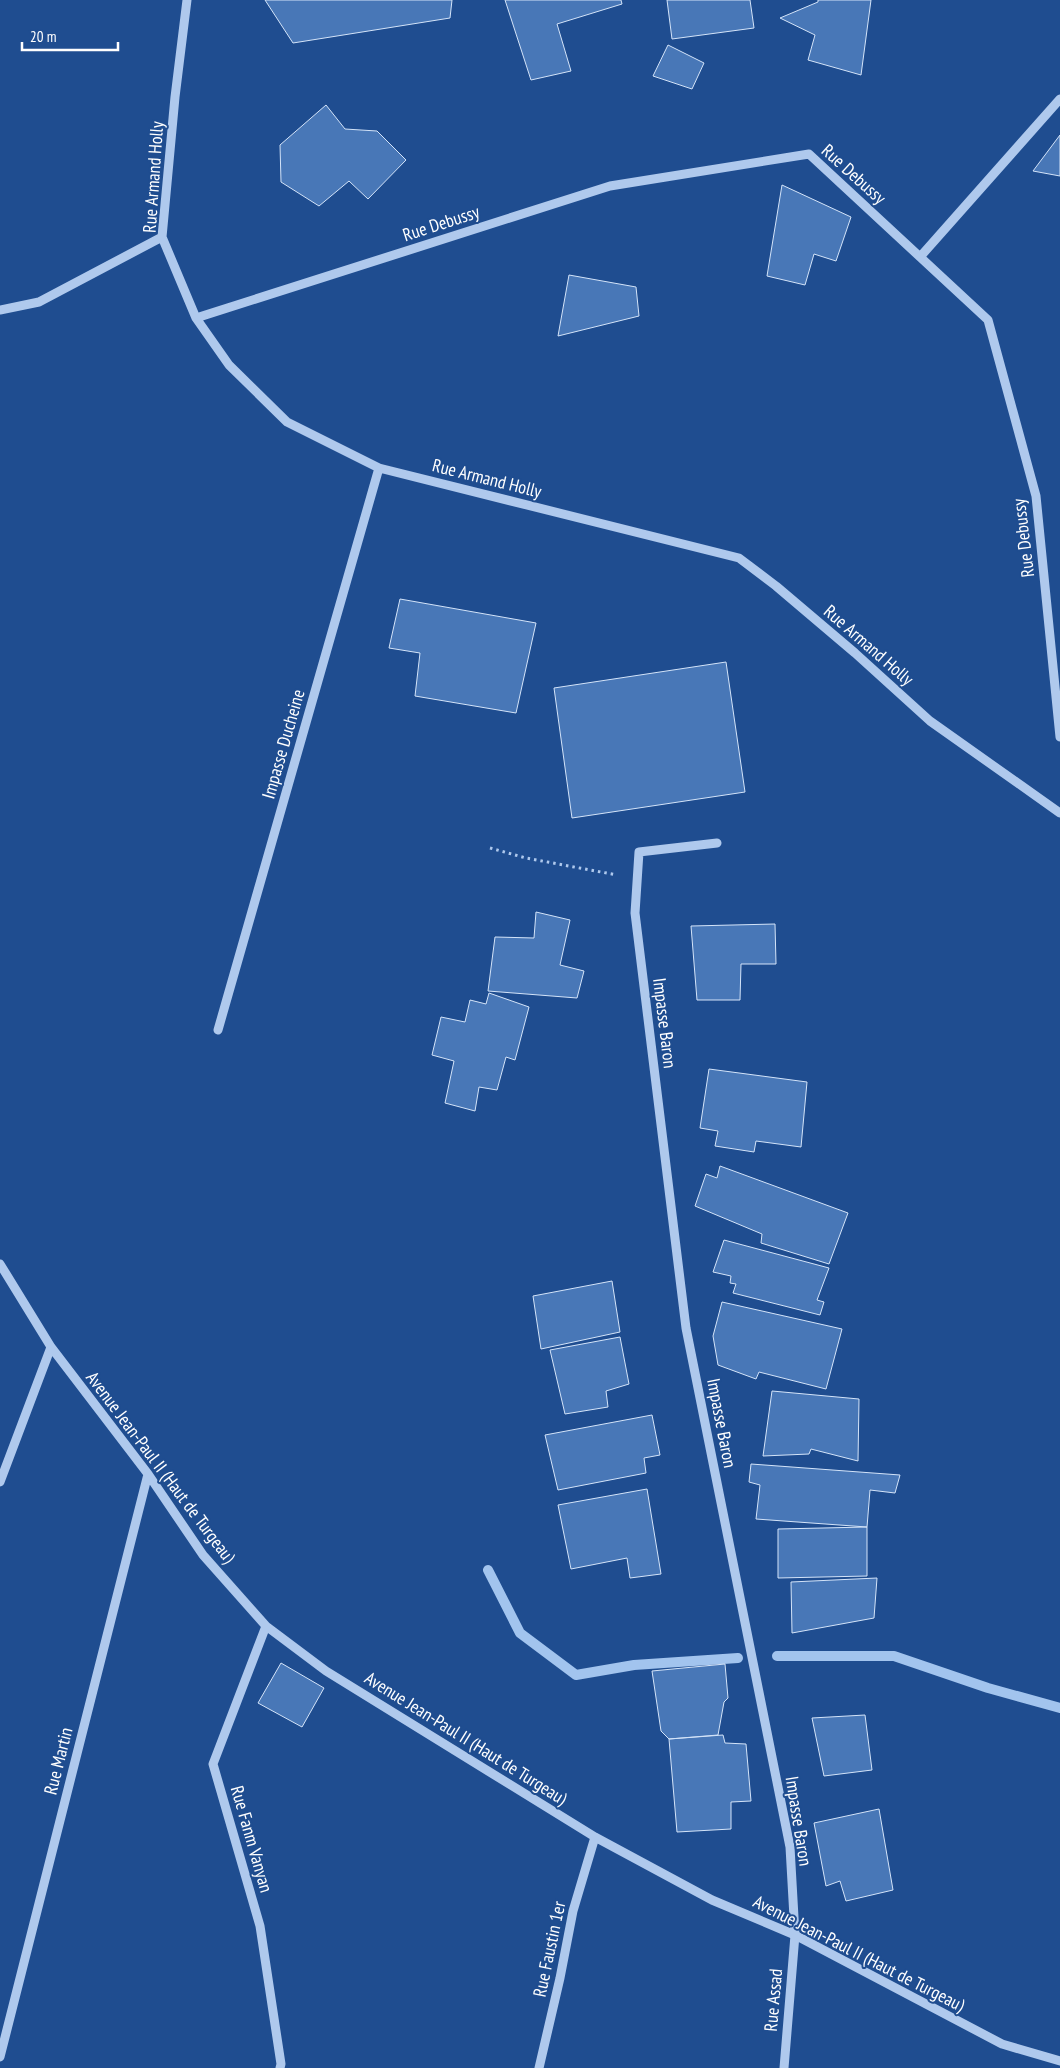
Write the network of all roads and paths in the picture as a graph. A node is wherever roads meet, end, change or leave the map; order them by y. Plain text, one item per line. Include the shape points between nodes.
1 (187, 0) edge
2 (1060, 98) edge
3 (162, 237) junction
4 (920, 257) junction
5 (0, 310) edge
6 (196, 318) junction
7 (379, 468) junction
8 (1060, 737) edge
9 (1060, 813) edge
10 (717, 843) dead end
11 (490, 848) dead end
12 (638, 878) junction
13 (218, 1030) dead end
14 (0, 1264) edge
15 (51, 1347) junction
16 (148, 1474) junction
17 (0, 1482) edge
18 (266, 1626) junction
19 (595, 1837) junction
20 (795, 1935) junction
21 (0, 2057) edge
22 (1060, 2062) edge
23 (280, 2068) edge
24 (540, 2068) edge
25 (784, 2068) edge

1 - 3 street, Rue Armand Holly
2 - 4 street
3 - 5 street via 40,302
3 - 6 street, Rue Armand Holly
4 - 6 street, Rue Debussy via 809,154 610,186
4 - 8 street, Rue Debussy via 988,320 1036,496
6 - 7 street, Rue Armand Holly via 230,365 286,422
7 - 9 street, Rue Armand Holly via 739,558 855,653 930,721
7 - 13 street, Impasse Ducheine
10 - 12 street, Impasse Baron via 640,852
11 - 12 path via 554,864
12 - 20 street, Impasse Baron via 635,914 686,1328 790,1847
14 - 15 street, Avenue Jean-Paul II (Haut de Turgeau)
15 - 16 street, Avenue Jean-Paul II (Haut de Turgeau)
15 - 17 street
16 - 18 street, Avenue Jean-Paul II (Haut de Turgeau) via 203,1555
16 - 21 street, Rue Martin
18 - 19 street, Avenue Jean-Paul II (Haut de Turgeau) via 326,1672
18 - 23 street, Rue Fanm Vanyan via 213,1764 260,1926
19 - 20 street, Avenue Jean-Paul II (Haut de Turgeau) via 712,1900
19 - 24 street, Rue Faustin 1er via 573,1911
20 - 22 street, Avenue Jean-Paul II (Haut de Turgeau) via 1002,2044
20 - 25 street, Rue Assad

